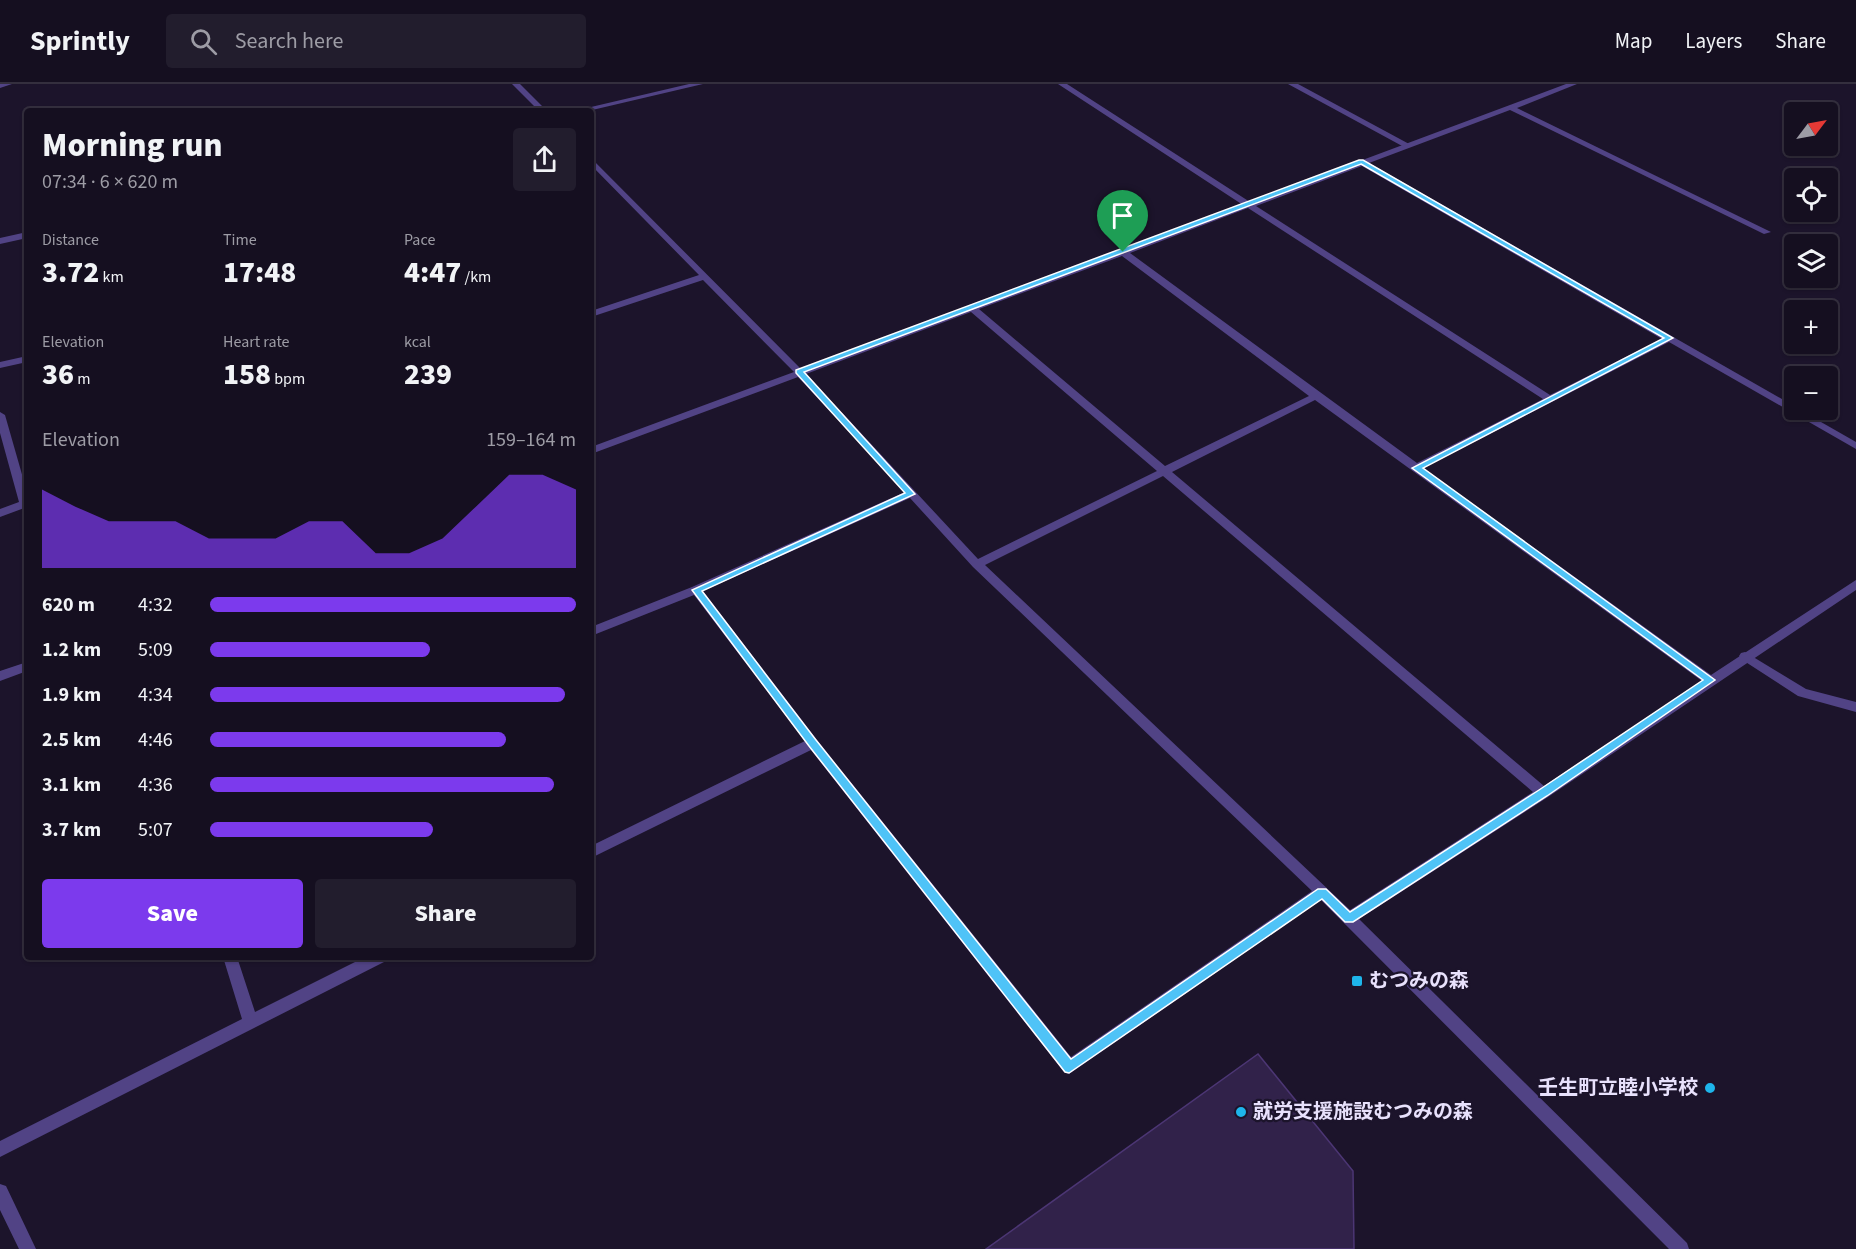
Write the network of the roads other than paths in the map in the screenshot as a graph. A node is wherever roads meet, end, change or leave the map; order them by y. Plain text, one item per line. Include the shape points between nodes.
1 (8, 84) edge
2 (516, 84) edge
3 (699, 84) edge
4 (1062, 84) edge
5 (1293, 84) edge
6 (1574, 84) edge
7 (0, 86) edge
8 (1510, 107) junction
9 (540, 108) edge
10 (591, 108) edge
11 (1407, 145) junction
12 (1361, 162) junction
13 (594, 163) edge
14 (1251, 205) junction
15 (1767, 232) dead end
16 (24, 236) edge
17 (0, 241) edge
18 (1123, 252) junction
19 (705, 276) junction
20 (972, 308) junction
21 (594, 313) edge
22 (1670, 338) junction
23 (24, 360) edge
24 (0, 365) edge
25 (799, 372) junction
26 (1316, 396) junction
27 (1549, 399) junction
28 (0, 416) edge
29 (1856, 447) edge
30 (594, 450) edge
31 (1416, 468) junction
32 (1162, 470) junction
33 (910, 494) junction
34 (24, 497) edge
35 (24, 505) edge
36 (0, 513) edge
37 (977, 564) junction
38 (1856, 584) edge
39 (696, 590) junction
40 (594, 631) edge
41 (1746, 656) junction
42 (24, 667) edge
43 (0, 676) edge
44 (1710, 680) junction
45 (1856, 707) edge
46 (813, 743) junction
47 (1543, 793) junction
48 (594, 851) edge
49 (1322, 892) junction
50 (1349, 918) junction
51 (231, 960) edge
52 (373, 960) edge
53 (250, 1020) junction
54 (0, 1149) edge
55 (0, 1192) edge
56 (28, 1249) edge
57 (1681, 1249) edge

1 - 7 street
2 - 9 street
3 - 10 street
4 - 14 street
5 - 11 street
6 - 8 street
8 - 11 street
8 - 15 street
11 - 12 street
12 - 14 street
12 - 22 street
13 - 19 street
14 - 18 street
14 - 27 street
16 - 17 street
18 - 20 street
18 - 26 street
19 - 21 street
19 - 25 street
20 - 25 street
20 - 32 street
22 - 27 street
22 - 29 street
23 - 24 street
25 - 30 street
25 - 33 street
26 - 31 street
26 - 32 street
27 - 31 street
28 - 34 street
31 - 44 street
32 - 37 street
32 - 47 street
33 - 37 street
33 - 39 street
35 - 36 street
37 - 49 street
38 - 41 street
39 - 40 street
39 - 46 street
41 - 44 street
41 - 45 street via 1802,693
42 - 43 street
44 - 47 street
46 - 48 street
46 - 49 street via 1069,1067
47 - 50 street
49 - 50 street
50 - 57 street
51 - 53 street
52 - 53 street
53 - 54 street
55 - 56 street

